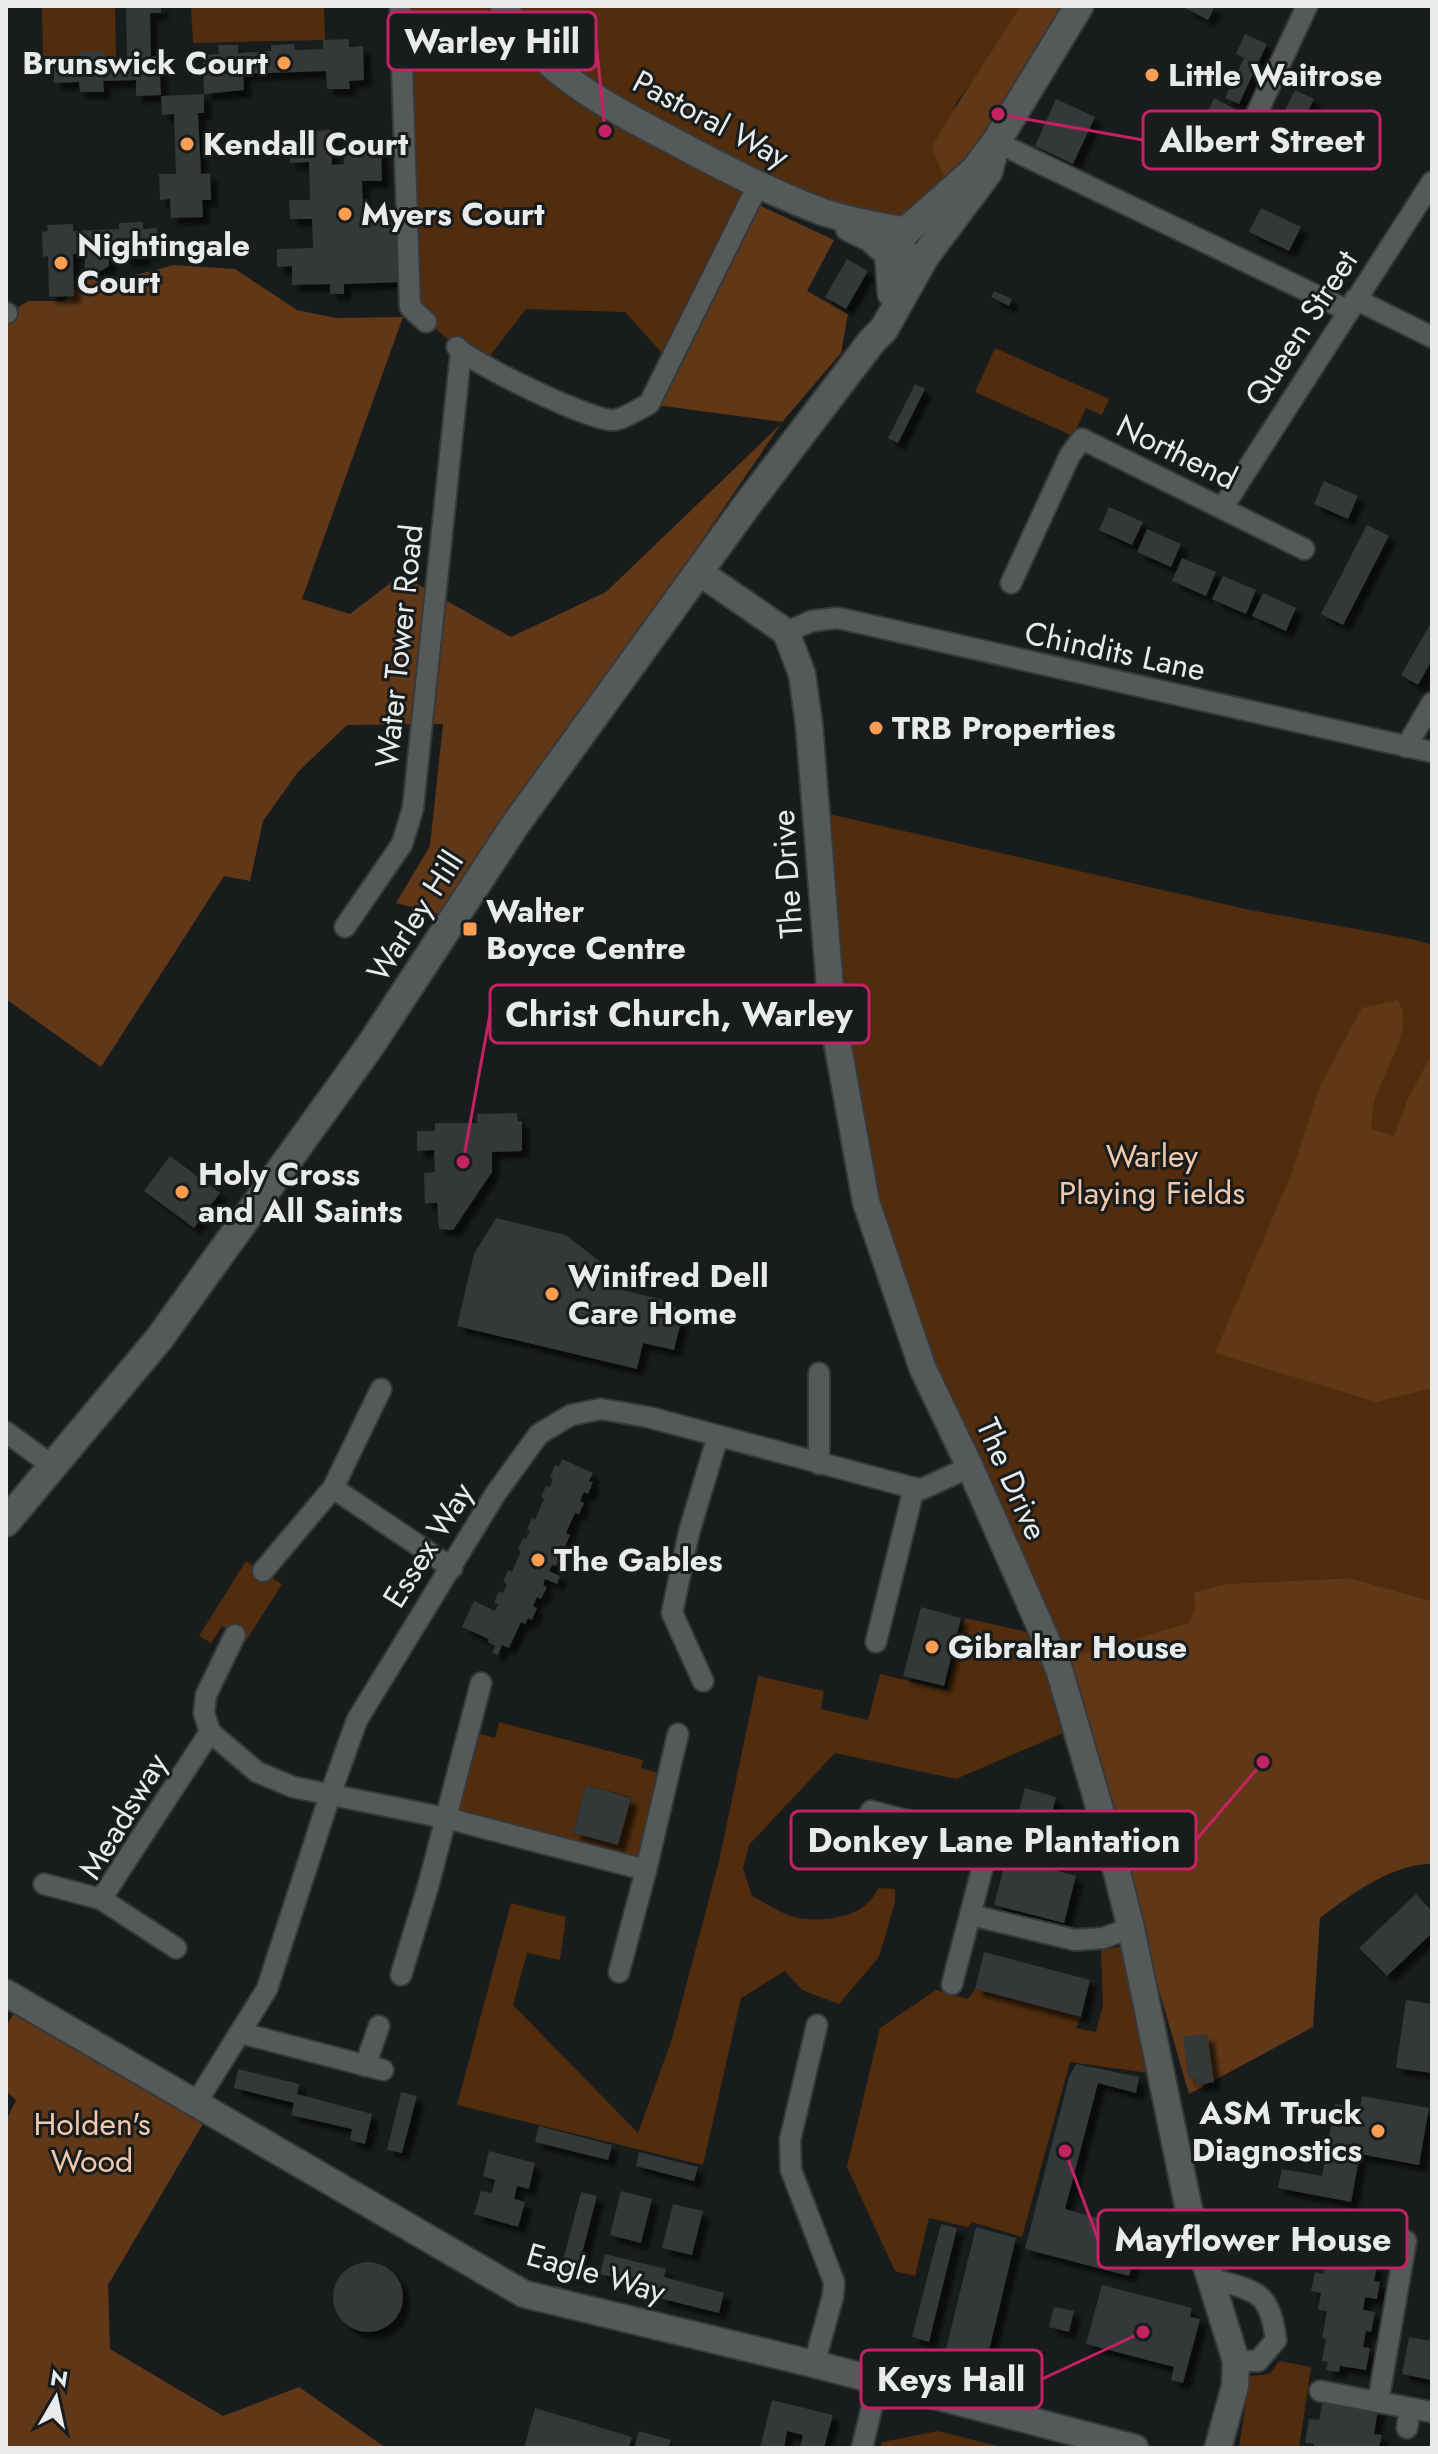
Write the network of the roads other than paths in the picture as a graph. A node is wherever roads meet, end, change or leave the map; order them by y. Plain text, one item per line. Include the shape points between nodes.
1 (400, 6) edge
2 (504, 6) edge
3 (1079, 6) edge
4 (1307, 6) edge
5 (1250, 128) dead end
6 (996, 142) junction
7 (1432, 182) edge
8 (758, 185) junction
9 (826, 213) junction
10 (868, 237) junction
11 (912, 245) junction
12 (891, 294) junction
13 (1352, 305) junction
14 (426, 322) dead end
15 (1432, 337) edge
16 (872, 341) junction
17 (1223, 507) junction
18 (1304, 549) dead end
19 (699, 572) junction
20 (1011, 583) dead end
21 (786, 632) junction
22 (1432, 703) edge
23 (1406, 747) junction
24 (1432, 752) edge
25 (345, 927) dead end
26 (819, 1373) dead end
27 (381, 1389) dead end
28 (6, 1432) edge
29 (718, 1436) junction
30 (819, 1464) junction
31 (54, 1467) junction
32 (970, 1467) junction
33 (333, 1488) junction
34 (914, 1488) junction
35 (6, 1522) edge
36 (452, 1568) junction
37 (263, 1571) dead end
38 (235, 1635) dead end
39 (876, 1642) dead end
40 (703, 1681) dead end
41 (481, 1683) dead end
42 (210, 1732) junction
43 (678, 1734) dead end
44 (330, 1795) junction
45 (871, 1811) dead end
46 (446, 1818) junction
47 (646, 1870) junction
48 (44, 1884) dead end
49 (101, 1899) junction
50 (971, 1915) junction
51 (1131, 1928) junction
52 (176, 1948) dead end
53 (619, 1972) dead end
54 (401, 1975) dead end
55 (952, 1984) dead end
56 (6, 1993) edge
57 (817, 2025) dead end
58 (379, 2026) dead end
59 (241, 2033) junction
60 (196, 2103) junction
61 (1406, 2241) dead end
62 (1210, 2278) junction
63 (1236, 2361) junction
64 (814, 2364) junction
65 (878, 2381) junction
66 (1320, 2391) dead end
67 (1378, 2402) junction
68 (1432, 2412) edge
69 (862, 2448) edge
70 (1135, 2448) edge
71 (1218, 2448) edge

1 - 14 street via 410,307
2 - 8 street, Pastoral Way via 546,60 576,84
3 - 6 main road, Warley Hill
4 - 5 street
6 - 11 main road, Warley Hill via 988,172
6 - 13 street
7 - 13 street, Queen Street
8 - 9 street, Pastoral Way
8 - 25 street, Water Tower Road via 649,404 615,420 589,416 459,349 413,808 402,844
9 - 10 street
9 - 11 street
10 - 11 street
10 - 12 street via 888,254
11 - 12 main road, Warley Hill
11 - 16 main road, Warley Hill via 884,329
12 - 16 main road, Warley Hill
13 - 15 street
13 - 17 street, Queen Street
16 - 19 main road, Warley Hill
17 - 18 street, Northend
17 - 20 street, Northend via 1082,439
19 - 21 street
19 - 31 main road, Warley Hill via 515,825 370,1046 159,1339
21 - 23 street, Chindits Lane via 838,618
21 - 32 street, The Drive via 802,674 832,1013 866,1202 923,1369
22 - 23 street
23 - 24 street, Chindits Lane
26 - 30 street
27 - 33 street
28 - 31 street
29 - 30 street, Essex Way
29 - 36 street, Essex Way via 601,1409 559,1421 526,1450
29 - 40 street via 672,1613
30 - 34 street, Essex Way
31 - 35 main road, Warley Hill
32 - 34 street
32 - 51 street, The Drive via 1059,1669
33 - 36 street
33 - 37 street
34 - 39 street
36 - 44 street, Essex Way via 357,1720
38 - 42 street via 206,1695
41 - 46 street
42 - 44 street via 257,1772
42 - 49 street, Meadsway
43 - 47 street
44 - 46 street
44 - 59 street, Essex Way via 267,1989
45 - 50 street via 956,1833 970,1844 984,1862
46 - 47 street
46 - 54 street
47 - 53 street
48 - 49 street
49 - 52 street, Meadsway
50 - 51 street via 1075,1940
50 - 55 street
51 - 62 street, The Drive via 1180,2170
56 - 60 street, Eagle Way
57 - 64 street via 790,2140 791,2170 834,2282
58 - 59 street via 374,2068
59 - 60 street, Essex Way
60 - 64 street, Eagle Way via 524,2294
61 - 67 street
62 - 63 street, The Drive
62 - 63 street via 1258,2294 1272,2315 1276,2340 1258,2361
63 - 71 street, The Drive via 1235,2386
64 - 65 street, Eagle Way
65 - 69 street
65 - 70 street, Eagle Way
66 - 67 street
67 - 68 street via 1409,2418

